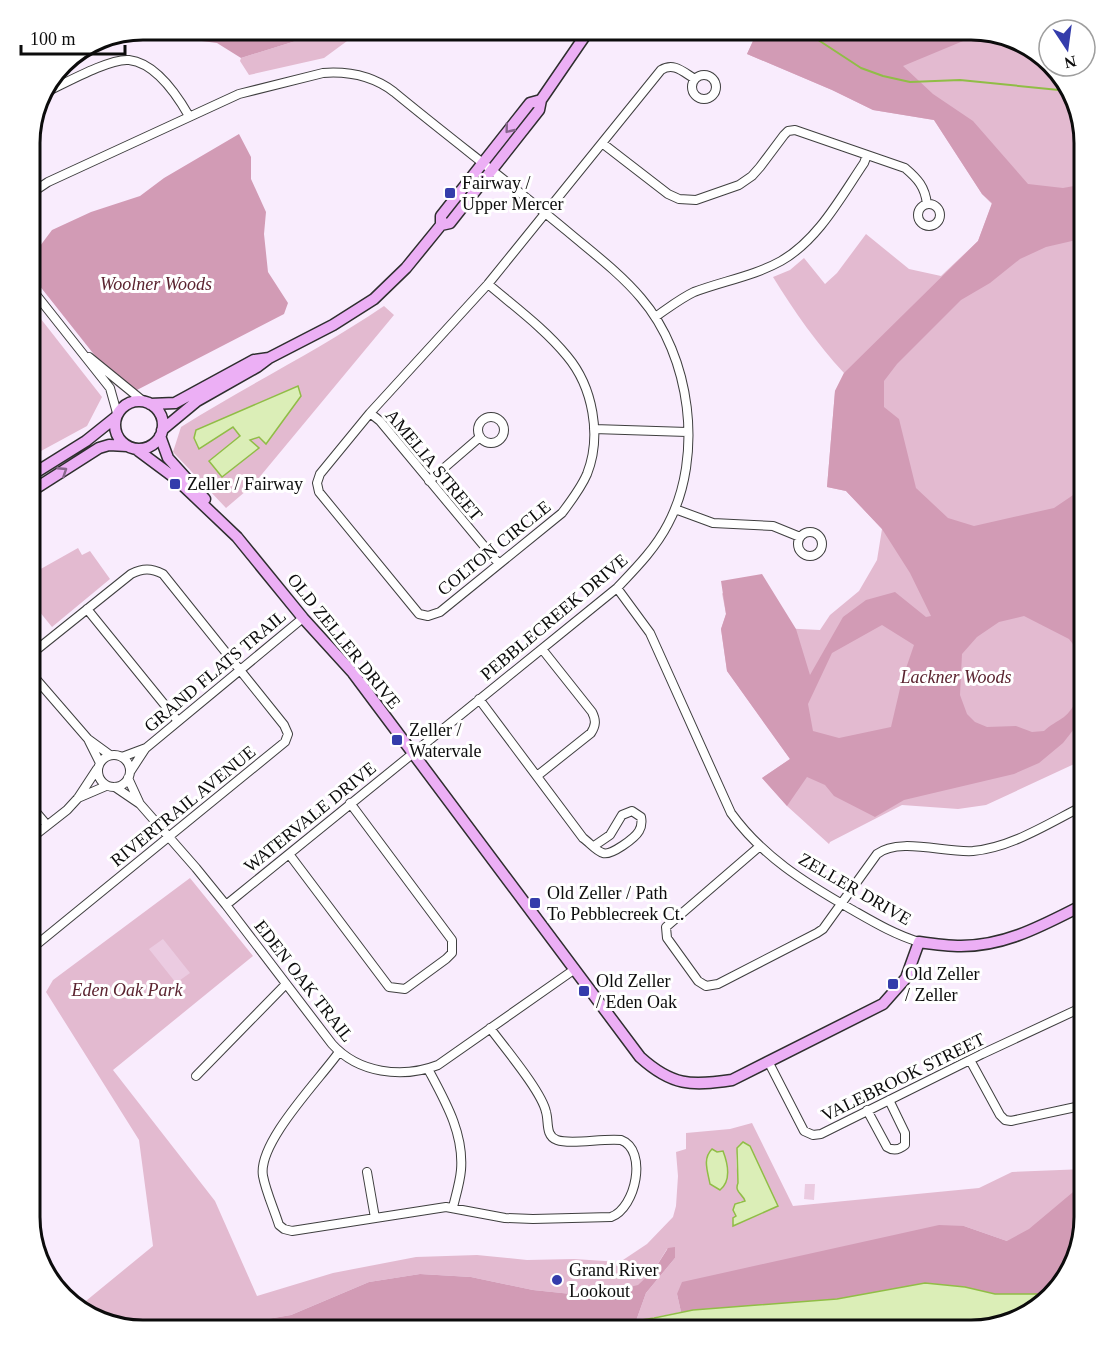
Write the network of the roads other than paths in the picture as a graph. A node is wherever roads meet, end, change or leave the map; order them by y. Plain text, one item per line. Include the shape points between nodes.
1 (582, 41) edge
2 (695, 79) dead end
3 (58, 86) edge
4 (189, 116) junction
5 (602, 142) junction
6 (867, 155) junction
7 (486, 167) junction
8 (41, 187) edge
9 (927, 204) dead end
10 (546, 214) junction
11 (488, 284) junction
12 (41, 301) edge
13 (655, 317) junction
14 (82, 353) junction
15 (269, 358) junction
16 (146, 402) junction
17 (370, 413) junction
18 (117, 415) junction
19 (594, 429) junction
20 (687, 432) junction
21 (161, 433) junction
22 (480, 437) dead end
23 (133, 448) junction
24 (41, 469) edge
25 (429, 482) junction
26 (41, 485) edge
27 (675, 509) junction
28 (223, 523) junction
29 (800, 537) dead end
30 (499, 564) junction
31 (617, 588) junction
32 (87, 609) junction
33 (303, 618) junction
34 (41, 647) edge
35 (543, 649) junction
36 (240, 669) junction
37 (40, 684) edge
38 (479, 699) junction
39 (177, 720) junction
40 (88, 739) junction
41 (146, 748) junction
42 (412, 753) junction
43 (110, 755) junction
44 (122, 757) junction
45 (99, 766) junction
46 (129, 775) junction
47 (537, 776) junction
48 (111, 786) junction
49 (78, 798) junction
50 (350, 803) junction
51 (140, 804) junction
52 (1075, 811) edge
53 (40, 817) edge
54 (47, 825) junction
55 (40, 830) edge
56 (170, 837) junction
57 (594, 846) junction
58 (760, 846) junction
59 (289, 854) junction
60 (840, 903) junction
61 (226, 905) junction
62 (1075, 909) edge
63 (40, 942) edge
64 (919, 942) junction
65 (575, 969) junction
66 (285, 985) junction
67 (1075, 1011) edge
68 (490, 1028) junction
69 (339, 1052) junction
70 (970, 1060) junction
71 (768, 1062) junction
72 (428, 1069) junction
73 (196, 1076) dead end
74 (889, 1100) junction
75 (1075, 1107) edge
76 (867, 1110) junction
77 (367, 1172) dead end
78 (453, 1207) junction
79 (375, 1218) junction

1 - 7 street via 541,100 530,103
2 - 5 street, COLTON CIRCLE via 673,66 661,70
3 - 4 street via 112,62 129,60 168,84
4 - 7 street, PEBBLECREEK DRIVE via 263,87 323,73 350,73 388,88
4 - 8 street, PEBBLECREEK DRIVE
5 - 6 street via 668,194 684,200 696,200 746,182 788,131
5 - 10 street, COLTON CIRCLE
6 - 9 street via 905,168 925,191
6 - 13 street via 815,233 800,248 763,269 692,293
7 - 10 street, PEBBLECREEK DRIVE
7 - 15 street via 441,216 441,225 406,267 374,299
10 - 11 street, COLTON CIRCLE
10 - 13 street, PEBBLECREEK DRIVE via 619,275
11 - 17 street, COLTON CIRCLE
11 - 19 street, COLTON CIRCLE via 557,344 578,370 588,393
12 - 14 street
13 - 20 street, PEBBLECREEK DRIVE via 672,348 683,383
14 - 16 street
14 - 18 street via 110,388
15 - 16 street via 254,360 175,404
15 - 21 street via 190,406
16 - 18 street via 128,403
16 - 21 street via 162,417
17 - 25 street, AMELIA STREET
17 - 30 street, COLTON CIRCLE via 320,474 319,492 419,614 440,612
18 - 23 street via 117,435
18 - 24 street via 86,441
19 - 20 street
19 - 30 street, COLTON CIRCLE via 587,474 575,496 562,513
20 - 27 street, PEBBLECREEK DRIVE via 685,472
21 - 23 street via 147,447
21 - 28 street, OLD ZELLER DRIVE via 168,458
22 - 25 street
26 -> 23 street via 99,448
23 - 28 street, OLD ZELLER DRIVE via 170,474
25 - 30 street, AMELIA STREET
27 - 29 street via 713,523 773,526
27 - 31 street, PEBBLECREEK DRIVE via 644,560
28 - 33 street, OLD ZELLER DRIVE
31 - 35 street, PEBBLECREEK DRIVE
31 - 58 street, ZELLER DRIVE via 650,633 731,813
32 - 34 street
32 - 36 street via 131,574 147,568 155,570 163,574
32 - 39 street
33 - 36 street, GRAND FLATS TRAIL
33 - 42 street, OLD ZELLER DRIVE via 352,673
35 - 38 street, PEBBLECREEK DRIVE
35 - 47 street via 592,712 595,726
36 - 39 street, GRAND FLATS TRAIL
36 - 56 street, RIVERTRAIL AVENUE via 284,725 288,734 285,742
37 - 40 street
38 - 42 street, PEBBLECREEK DRIVE
38 - 47 street
39 - 41 street, GRAND FLATS TRAIL
40 - 43 street
40 - 45 street
41 - 44 street, GRAND FLATS TRAIL
41 - 46 street, GRAND FLATS TRAIL
42 - 50 street, WATERVALE DRIVE
42 - 65 street, OLD ZELLER DRIVE
43 - 44 street
43 - 45 street
44 - 46 street via 128,764
45 - 48 street via 99,778
45 - 49 street
46 - 48 street via 125,783
46 - 51 street, EDEN OAK TRAIL
47 - 57 street via 583,838
48 - 49 street
48 - 51 street, EDEN OAK TRAIL
49 - 54 street
50 - 59 street, WATERVALE DRIVE
50 - 59 street via 452,940 452,953 446,959 405,989 389,987
51 - 56 street, EDEN OAK TRAIL
52 - 60 street via 1017,840 987,848 885,848
53 - 54 street
54 - 55 street
56 - 61 street, EDEN OAK TRAIL
56 - 63 street, RIVERTRAIL AVENUE
57 - 57 street via 603,853 620,847 638,833 640,817 632,811 622,814 610,835
58 - 60 street, ZELLER DRIVE via 799,879
58 - 60 street via 666,927 667,938 698,981 706,986 718,984 810,937 823,929
59 - 61 street, WATERVALE DRIVE
60 - 64 street, ZELLER DRIVE via 888,931
61 - 66 street, EDEN OAK TRAIL
62 - 64 street, ZELLER DRIVE via 1034,930 994,943 961,946
64 - 71 street, OLD ZELLER DRIVE via 906,978 883,1004
65 - 68 street, EDEN OAK TRAIL
65 - 71 street, OLD ZELLER DRIVE via 640,1057 657,1073 684,1083 708,1084 732,1080
66 - 69 street, EDEN OAK TRAIL
66 - 73 street
67 - 70 street, VALEBROOK STREET
68 - 72 street, EDEN OAK TRAIL
68 - 78 street via 542,1100 551,1137 564,1141 613,1139 632,1148 636,1165 633,1191 624,1209 611,1217 505,1218
69 - 72 street, EDEN OAK TRAIL via 382,1071
69 - 79 street via 271,1143 263,1175 279,1225 291,1232
70 - 74 street, VALEBROOK STREET
70 - 75 street via 1000,1115 1008,1121
71 - 76 street, VALEBROOK STREET via 807,1133 821,1134
72 - 78 street via 460,1140 461,1171
74 - 76 street, VALEBROOK STREET
74 - 76 street via 905,1133 905,1145 899,1149 887,1147
77 - 79 street
78 - 79 street

